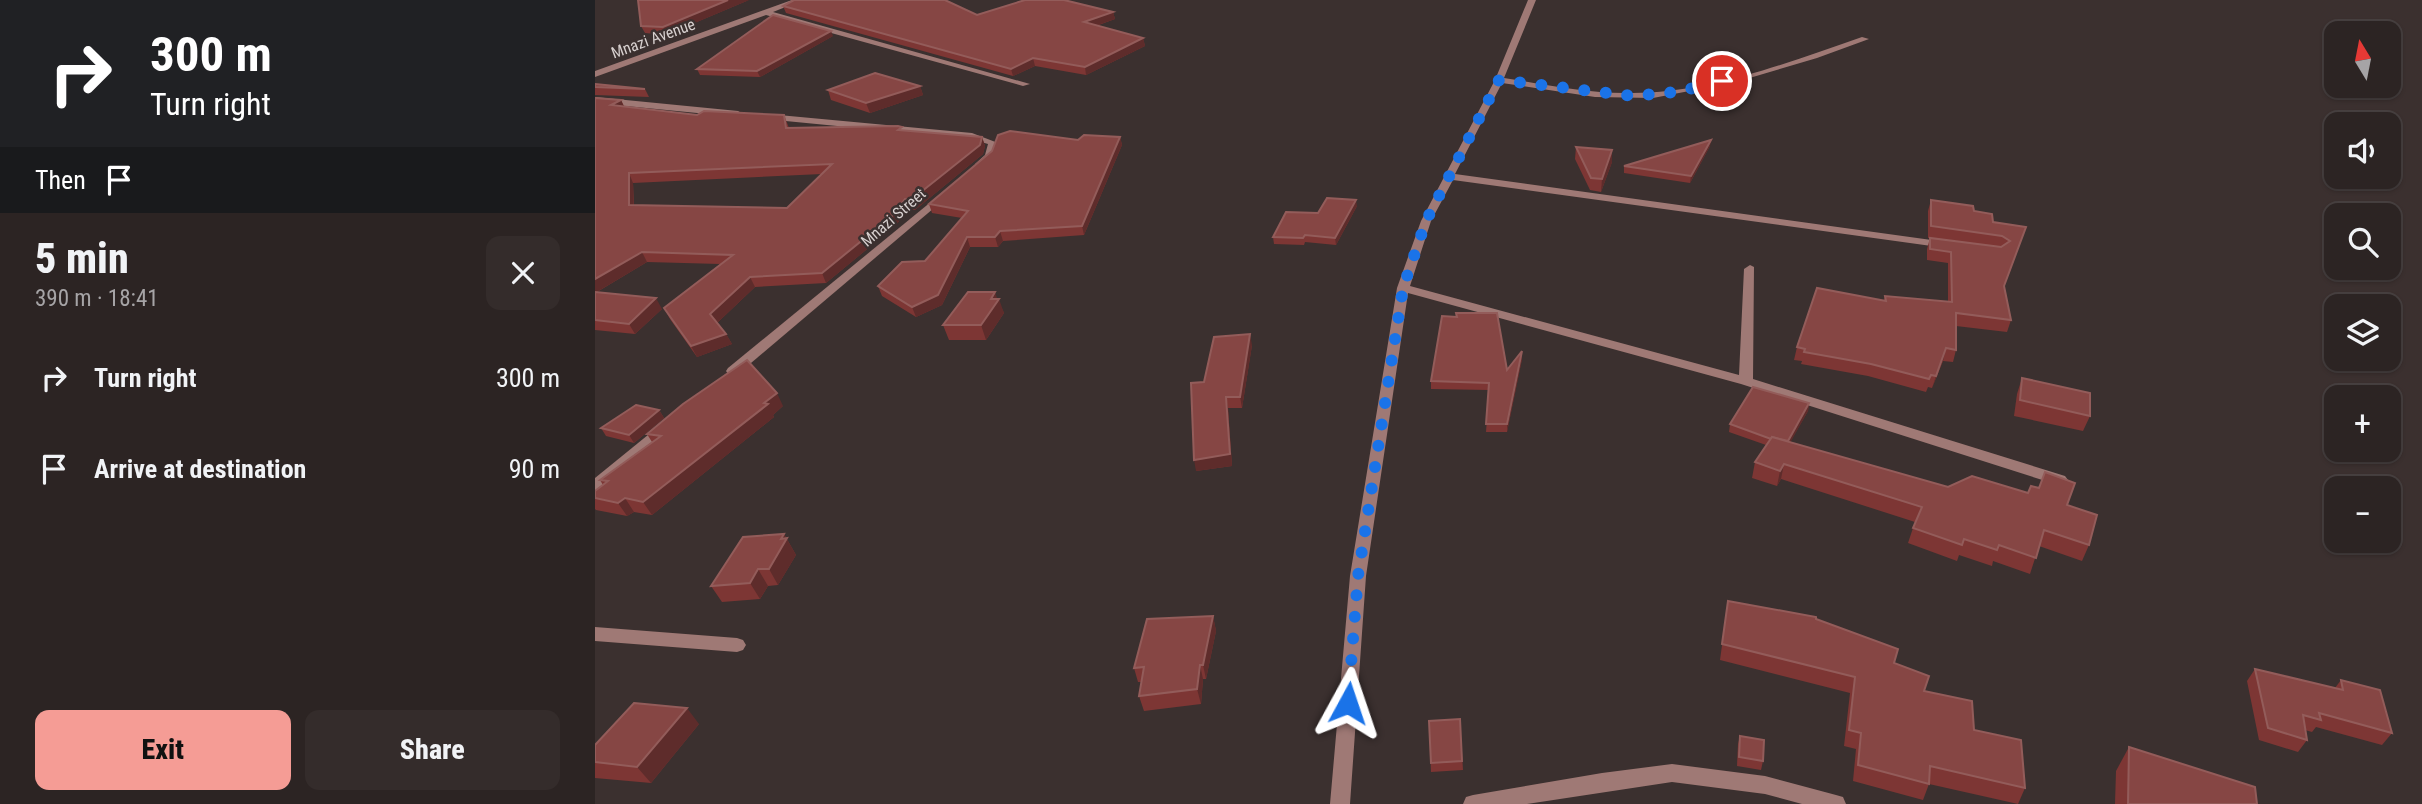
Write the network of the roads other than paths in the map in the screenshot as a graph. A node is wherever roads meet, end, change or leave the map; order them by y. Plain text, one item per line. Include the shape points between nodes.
1 (799, 0) edge
2 (1532, 0) edge
3 (765, 12) junction
4 (1865, 39) dead end
5 (595, 74) edge
6 (1499, 80) junction
7 (1025, 85) dead end
8 (595, 100) edge
9 (971, 172) edge
10 (1448, 176) junction
11 (951, 188) edge
12 (1958, 247) edge
13 (1750, 269) dead end
14 (1403, 288) junction
15 (723, 380) edge
16 (1746, 381) junction
17 (670, 425) edge
18 (2067, 481) edge
19 (595, 486) edge
20 (595, 634) edge
21 (737, 645) dead end
22 (1340, 804) edge
23 (1473, 804) edge
24 (1836, 804) edge

1 - 3 street, Mnazi Avenue
2 - 6 street
3 - 5 street, Mnazi Avenue
3 - 7 street
4 - 6 street via 1736,78 1653,95
6 - 10 street
8 - 9 street via 972,136 993,143 990,156
10 - 12 street
10 - 14 street via 1426,221
11 - 15 street, Mnazi Street
13 - 16 street
14 - 16 street
14 - 22 street via 1358,576
16 - 18 street
17 - 19 street
20 - 21 street
23 - 24 street via 1672,773 1765,785

